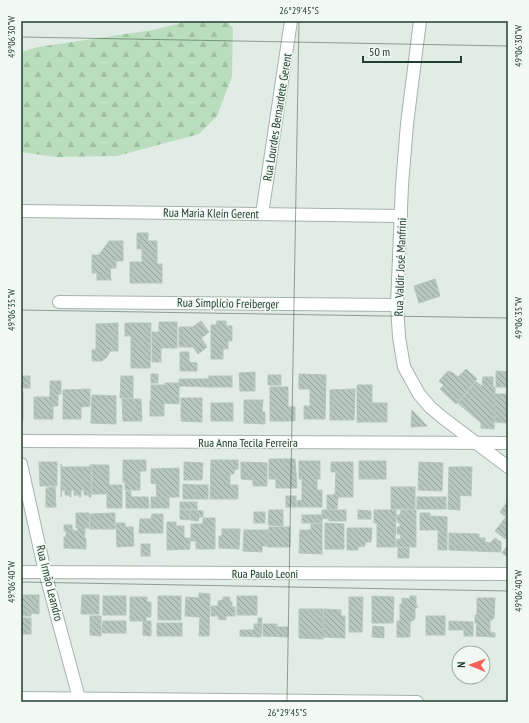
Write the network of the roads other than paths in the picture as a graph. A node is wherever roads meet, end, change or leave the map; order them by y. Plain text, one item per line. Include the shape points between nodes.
1 (291, 21) edge
2 (420, 21) edge
3 (21, 211) edge
4 (262, 214) junction
5 (401, 216) junction
6 (59, 302) dead end
7 (397, 305) junction
8 (21, 441) edge
9 (475, 442) junction
10 (508, 442) edge
11 (21, 464) edge
12 (508, 467) edge
13 (21, 572) edge
14 (46, 572) junction
15 (508, 574) edge
16 (21, 698) edge
17 (80, 700) edge
18 (417, 702) edge

1 - 4 street, Rua Lourdes Bernardete Gerent
2 - 5 street, Rua Valdir José Manfrini via 407,124
3 - 4 street, Rua Maria Klein Gerent
4 - 5 street, Rua Maria Klein Gerent
5 - 7 street, Rua Valdir José Manfrini
6 - 7 street, Rua Simplício Freiberger
7 - 9 street, Rua Valdir José Manfrini via 404,367 419,394 443,418
8 - 9 street, Rua Anna Tecila Ferreira
9 - 10 street, Rua Anna Tecila Ferreira
9 - 12 street, Rua Valdir José Manfrini
11 - 14 street, Rua Irmão Leandro
13 - 14 street, Rua Paulo Leoni
14 - 15 street, Rua Paulo Leoni
14 - 17 street, Rua Irmão Leandro
16 - 17 street
17 - 18 street

